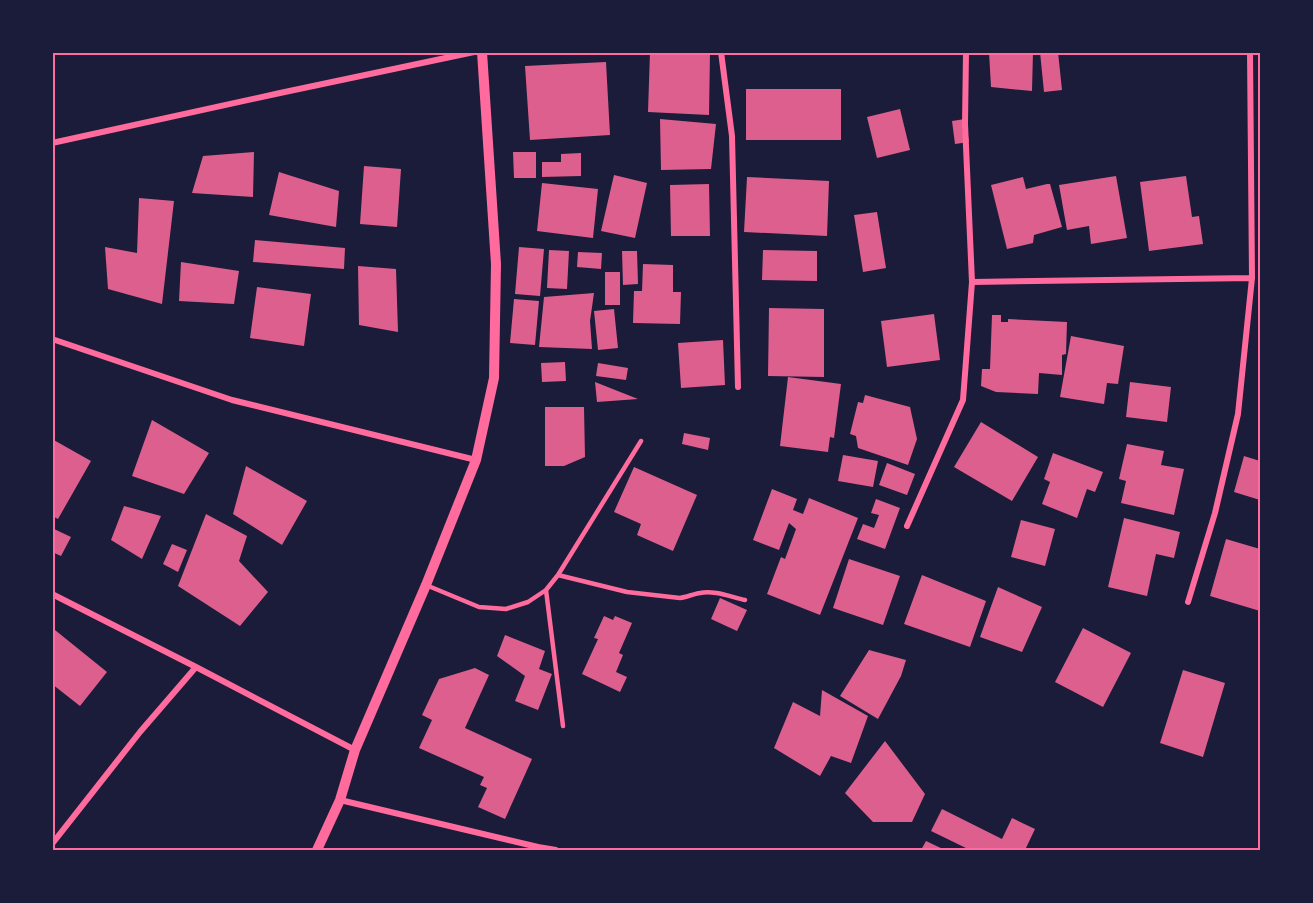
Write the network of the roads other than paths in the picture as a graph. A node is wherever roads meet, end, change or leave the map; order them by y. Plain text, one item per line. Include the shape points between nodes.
1 (474, 52) edge
2 (482, 52) edge
3 (721, 52) edge
4 (966, 52) edge
5 (1250, 52) edge
6 (52, 143) edge
7 (1252, 278) junction
8 (972, 282) junction
9 (52, 339) edge
10 (738, 387) dead end
11 (641, 441) dead end
12 (476, 460) junction
13 (908, 526) dead end
14 (558, 575) junction
15 (426, 585) junction
16 (546, 590) junction
17 (52, 594) edge
18 (745, 600) dead end
19 (1188, 602) dead end
20 (196, 667) junction
21 (563, 726) dead end
22 (355, 750) junction
23 (340, 800) junction
24 (52, 844) edge
25 (539, 849) edge
26 (317, 850) edge
27 (556, 850) edge

1 - 6 street
2 - 12 street via 496,264 494,378
3 - 10 street via 732,136
4 - 8 street
5 - 7 street
7 - 8 street
7 - 19 street via 1238,414 1215,513
8 - 13 street via 963,400
9 - 12 street via 232,400
11 - 14 lane
12 - 15 street
14 - 16 lane
14 - 18 lane via 627,592 680,598 709,592
15 - 16 lane via 479,607 506,609 528,602
15 - 22 street
16 - 21 lane
17 - 20 street
20 - 22 street
20 - 24 street
22 - 23 street
23 - 25 street
23 - 26 street
25 - 27 street

